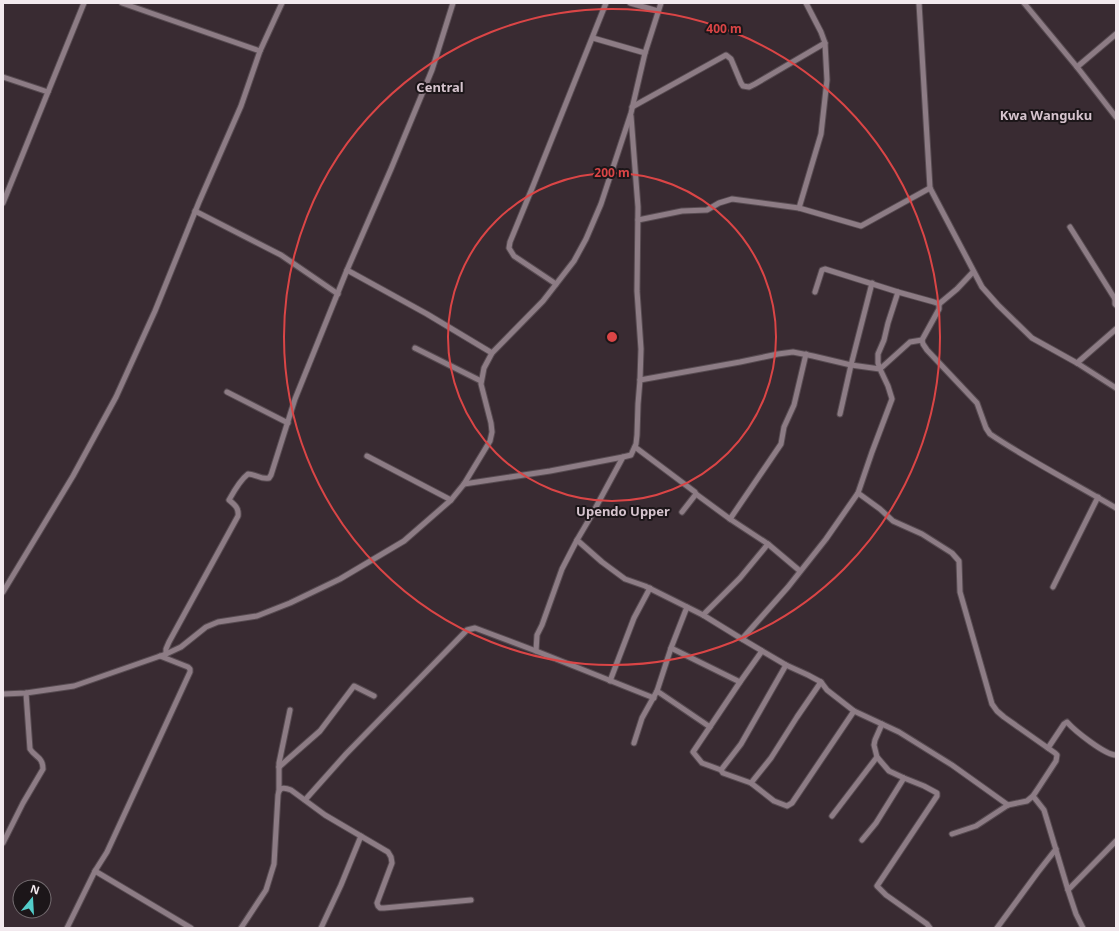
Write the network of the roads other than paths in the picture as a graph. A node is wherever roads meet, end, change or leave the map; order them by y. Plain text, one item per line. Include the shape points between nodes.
1 (84, 3) edge
2 (122, 3) edge
3 (282, 3) edge
4 (453, 3) edge
5 (606, 3) edge
6 (630, 3) edge
7 (661, 3) edge
8 (806, 3) edge
9 (919, 3) edge
10 (1024, 3) edge
11 (658, 11) junction
12 (1116, 34) edge
13 (593, 38) junction
14 (825, 43) junction
15 (260, 51) junction
16 (645, 53) junction
17 (1077, 67) junction
18 (3, 77) edge
19 (48, 92) junction
20 (632, 107) junction
21 (631, 113) junction
22 (1116, 117) edge
23 (930, 188) junction
24 (3, 203) edge
25 (799, 208) junction
26 (195, 211) junction
27 (638, 220) junction
28 (1070, 227) dead end
29 (347, 270) junction
30 (974, 272) junction
31 (872, 283) junction
32 (556, 284) junction
33 (815, 292) dead end
34 (898, 292) junction
35 (338, 294) junction
36 (1115, 298) edge
37 (939, 304) junction
38 (1116, 305) edge
39 (1116, 330) edge
40 (922, 340) junction
41 (415, 348) dead end
42 (492, 353) junction
43 (806, 354) junction
44 (1077, 363) junction
45 (851, 365) junction
46 (880, 369) junction
47 (640, 380) junction
48 (481, 381) junction
49 (1116, 388) edge
50 (227, 392) dead end
51 (840, 414) dead end
52 (288, 423) junction
53 (635, 447) junction
54 (367, 456) dead end
55 (623, 457) junction
56 (464, 484) junction
57 (858, 493) junction
58 (696, 494) junction
59 (1098, 497) junction
60 (451, 500) junction
61 (1116, 508) edge
62 (682, 512) dead end
63 (730, 519) junction
64 (577, 540) junction
65 (768, 544) junction
66 (800, 571) junction
67 (1053, 587) dead end
68 (650, 588) junction
69 (3, 592) edge
70 (687, 607) junction
71 (704, 615) junction
72 (742, 639) junction
73 (671, 648) junction
74 (536, 651) junction
75 (762, 651) junction
76 (166, 654) junction
77 (160, 656) junction
78 (786, 665) junction
79 (610, 681) junction
80 (740, 682) junction
81 (821, 682) junction
82 (657, 691) junction
83 (26, 693) junction
84 (3, 694) edge
85 (374, 696) dead end
86 (654, 698) junction
87 (290, 710) dead end
88 (854, 710) junction
89 (882, 724) junction
90 (710, 727) junction
91 (634, 743) dead end
92 (1048, 748) junction
93 (1116, 755) edge
94 (877, 757) junction
95 (279, 768) junction
96 (721, 770) junction
97 (904, 778) junction
98 (750, 783) junction
99 (279, 791) junction
100 (1033, 796) junction
101 (305, 800) junction
102 (1008, 805) junction
103 (832, 816) dead end
104 (952, 834) dead end
105 (361, 836) junction
106 (862, 840) dead end
107 (1116, 841) edge
108 (3, 843) edge
109 (1056, 849) junction
110 (95, 871) junction
111 (1068, 890) junction
112 (471, 900) dead end
113 (67, 928) edge
114 (191, 928) edge
115 (241, 928) edge
116 (321, 928) edge
117 (930, 928) edge
118 (997, 928) edge
119 (1083, 928) edge

1 - 19 street
2 - 15 street
3 - 15 street
4 - 29 street via 432,70
5 - 13 street
6 - 11 street
7 - 11 street
8 - 14 street
9 - 23 street
10 - 17 street
11 - 16 street
12 - 17 street
13 - 16 street
13 - 32 street via 509,248 514,256
14 - 20 street via 746,87 741,83 731,59 726,55
14 - 25 street via 827,80 821,134
15 - 26 street via 242,106
16 - 20 street
17 - 22 street
18 - 19 street
19 - 24 street
20 - 21 street
21 - 27 street
21 - 32 street via 601,204 586,239 574,261
23 - 25 street via 862,226
23 - 30 street
25 - 27 street via 732,199 719,202 707,210 682,211
26 - 35 street via 281,255
26 - 69 street via 155,311 116,397 73,476
27 - 47 street
28 - 36 street
29 - 35 street
29 - 42 street
30 - 37 street
30 - 44 street via 982,288 1032,338
31 - 33 street via 825,269 822,270
31 - 34 street
31 - 45 street
32 - 42 street
34 - 37 street
34 - 46 street via 878,354
35 - 52 street via 295,399
36 - 38 street
37 - 40 street via 939,309
39 - 44 street
40 - 46 street via 910,342
40 - 59 street via 927,350 977,403 990,434
41 - 48 street
42 - 48 street
43 - 45 street
43 - 47 street via 778,354
43 - 63 street via 794,405 784,427 781,444
44 - 49 street
45 - 46 street
45 - 51 street
46 - 57 street via 892,399
47 - 53 street
48 - 56 street via 492,432 490,441
50 - 52 street
52 - 76 street via 269,478 248,474 232,494 229,500 237,507 238,516 169,642
53 - 55 street via 631,455
53 - 58 street
54 - 60 street
55 - 56 street
55 - 64 street
56 - 60 street
57 - 66 street
57 - 92 street via 893,521 922,534 957,557 960,592 992,704 1004,717
58 - 62 street
58 - 63 street
59 - 61 street
59 - 67 street
60 - 76 street via 404,541 340,579 257,616 218,622 206,627
63 - 65 street
64 - 68 street via 625,578
64 - 74 street via 562,569 536,635
65 - 66 street
65 - 71 street
66 - 72 street
68 - 70 street
68 - 79 street via 634,618
70 - 71 street
70 - 73 street
71 - 72 street
72 - 75 street
73 - 80 street
73 - 82 street
74 - 79 street
74 - 101 street via 475,628 467,630 346,754
75 - 78 street
75 - 80 street
76 - 77 street
77 - 83 street via 74,686
77 - 110 street via 188,667 190,672 107,852
78 - 81 street
78 - 96 street via 740,744
79 - 86 street
80 - 90 street
81 - 88 street via 827,690
81 - 98 street via 771,758
82 - 86 street
82 - 90 street
83 - 84 street
83 - 108 street via 30,749 43,763
85 - 95 street via 354,686 320,731
86 - 91 street via 642,718
87 - 95 street
88 - 89 street
88 - 98 street via 792,803 787,806 774,801
89 - 94 street via 874,745
89 - 102 street via 952,765
90 - 96 street via 693,752 702,763
92 - 93 street via 1067,722 1108,753
92 - 100 street via 1057,755 1056,761
94 - 97 street via 889,771
94 - 103 street
95 - 99 street
96 - 98 street
97 - 106 street via 876,823
97 - 117 street via 937,793 937,796 877,886
99 - 101 street via 286,788
99 - 115 street via 274,864 266,890
100 - 102 street via 1027,801
100 - 109 street via 1044,810
101 - 105 street
102 - 104 street via 976,826
105 - 112 street via 388,852 391,857 392,863 377,903 380,908
105 - 116 street
107 - 111 street
109 - 111 street
109 - 118 street
110 - 113 street
110 - 114 street
111 - 119 street

